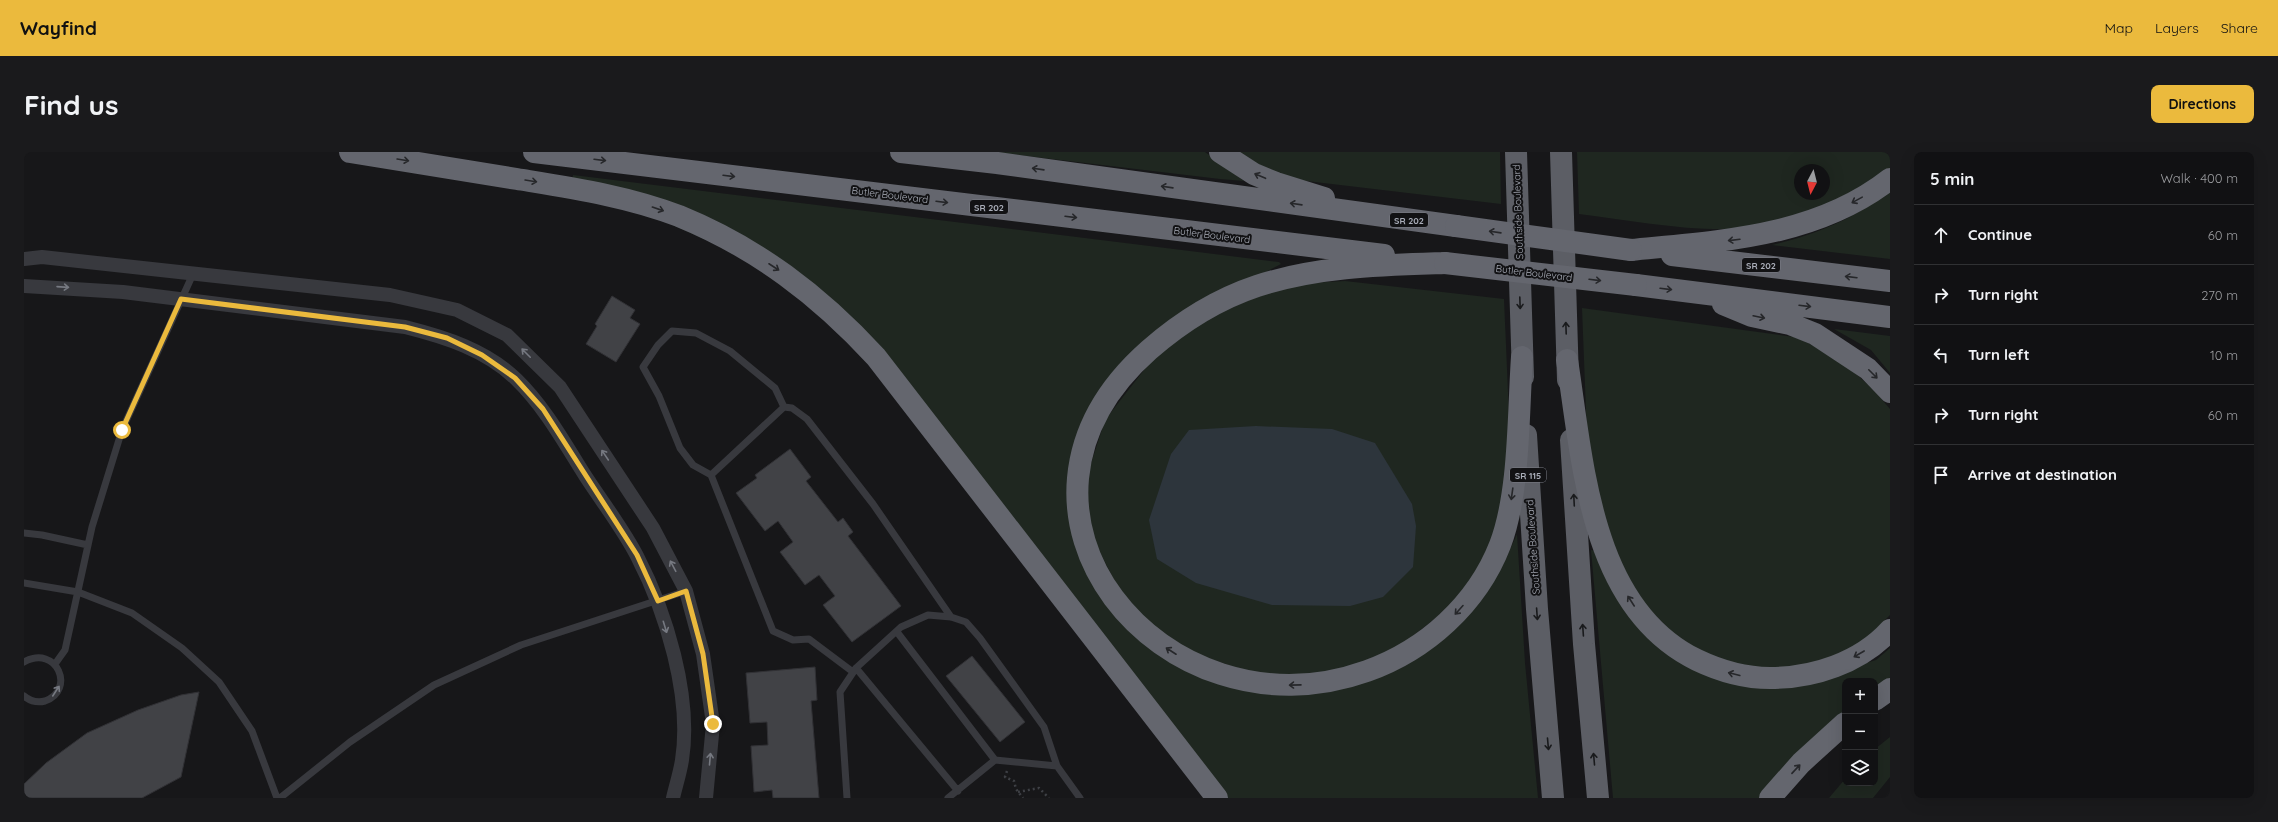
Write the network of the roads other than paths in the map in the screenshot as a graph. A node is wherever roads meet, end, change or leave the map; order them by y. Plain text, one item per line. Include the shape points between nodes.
1 (350, 152) edge
2 (534, 152) edge
3 (901, 152) edge
4 (1220, 152) edge
5 (1516, 152) edge
6 (1561, 152) edge
7 (1890, 179) edge
8 (1362, 214) junction
9 (1631, 250) junction
10 (24, 259) edge
11 (1445, 263) junction
12 (193, 274) junction
13 (1890, 281) edge
14 (24, 286) edge
15 (1696, 293) junction
16 (181, 299) junction
17 (1890, 317) edge
18 (1522, 357) junction
19 (1567, 360) junction
20 (1890, 392) edge
21 (784, 407) junction
22 (711, 475) junction
23 (24, 533) edge
24 (88, 545) junction
25 (24, 583) edge
26 (686, 591) junction
27 (78, 592) junction
28 (658, 601) junction
29 (951, 617) junction
30 (1890, 630) edge
31 (897, 632) junction
32 (24, 662) edge
33 (55, 664) junction
34 (854, 670) junction
35 (1890, 690) edge
36 (24, 696) edge
37 (1878, 698) edge
38 (1842, 726) edge
39 (995, 760) junction
40 (1057, 766) junction
41 (958, 791) junction
42 (278, 798) edge
43 (673, 798) edge
44 (706, 798) edge
45 (847, 798) edge
46 (948, 798) edge
47 (1080, 798) edge
48 (1217, 798) edge
49 (1553, 798) edge
50 (1598, 798) edge
51 (1770, 798) edge

1 -> 48 highway via 582,189 646,205 677,216 732,242 814,295 876,357
2 -> 11 highway, Butler Boulevard / SR 202
8 -> 3 highway, SR 202
8 -> 4 highway via 1318,195 1254,174
5 -> 18 highway, Southside Boulevard / SR 115
19 -> 6 highway
7 -> 9 highway via 1832,213 1768,234 1735,240
9 -> 8 highway, SR 202, bridge
13 -> 9 highway, SR 202
10 - 12 street via 42,257
11 -> 15 highway, Butler Boulevard / SR 202, bridge
18 -> 11 highway via 1514,478 1501,542 1471,596 1446,624 1414,649 1378,667 1315,685 1249,682 1187,661 1148,634 1116,601 1102,582 1084,543 1079,523 1078,483 1084,447 1094,419 1107,397 1136,362 1188,320 1255,287 1329,270 1393,264
12 - 16 lane
26 -> 12 street via 653,528 560,388 507,335 457,310 390,295
14 -> 16 street via 123,292
15 -> 17 highway, Butler Boulevard / SR 202
15 -> 20 highway via 1752,316 1790,324 1815,334 1868,368
16 - 24 lane via 122,430
16 - 28 street via 405,327 447,338 482,355 515,378 543,409 637,555
18 -> 49 highway, Southside Boulevard / SR 115 via 1536,601
30 -> 19 highway via 1861,654 1845,662 1796,677 1758,678 1723,671 1700,662 1672,646 1640,615 1616,576 1606,553 1585,474
50 -> 19 highway via 1578,551
21 - 22 lane
21 - 22 lane via 775,388 730,351 696,333 672,331 658,345 643,367 659,396 680,448 693,466
21 - 29 lane via 792,408 807,419 873,504
22 - 34 lane via 773,631 793,640 809,639
23 - 24 lane
24 - 27 lane
25 - 27 lane
26 - 28 lane
44 -> 26 street via 713,724 703,654
27 - 33 lane via 65,650
27 - 42 lane via 132,613 182,648 219,682 252,731
28 - 42 lane via 521,645 434,685 350,742
28 -> 43 street via 674,655 683,702 682,759
29 - 31 lane via 928,614 901,627
29 - 40 lane via 966,622 1044,727
31 - 34 lane
31 - 39 lane
32 - 33 lane via 40,657
36 -> 33 lane via 41,702 55,694 60,687 61,679
34 - 41 lane
34 - 45 lane via 840,692
35 - 37 highway
51 -> 38 highway via 1801,763
39 - 40 lane
39 - 41 lane
40 - 47 lane
41 - 46 lane

